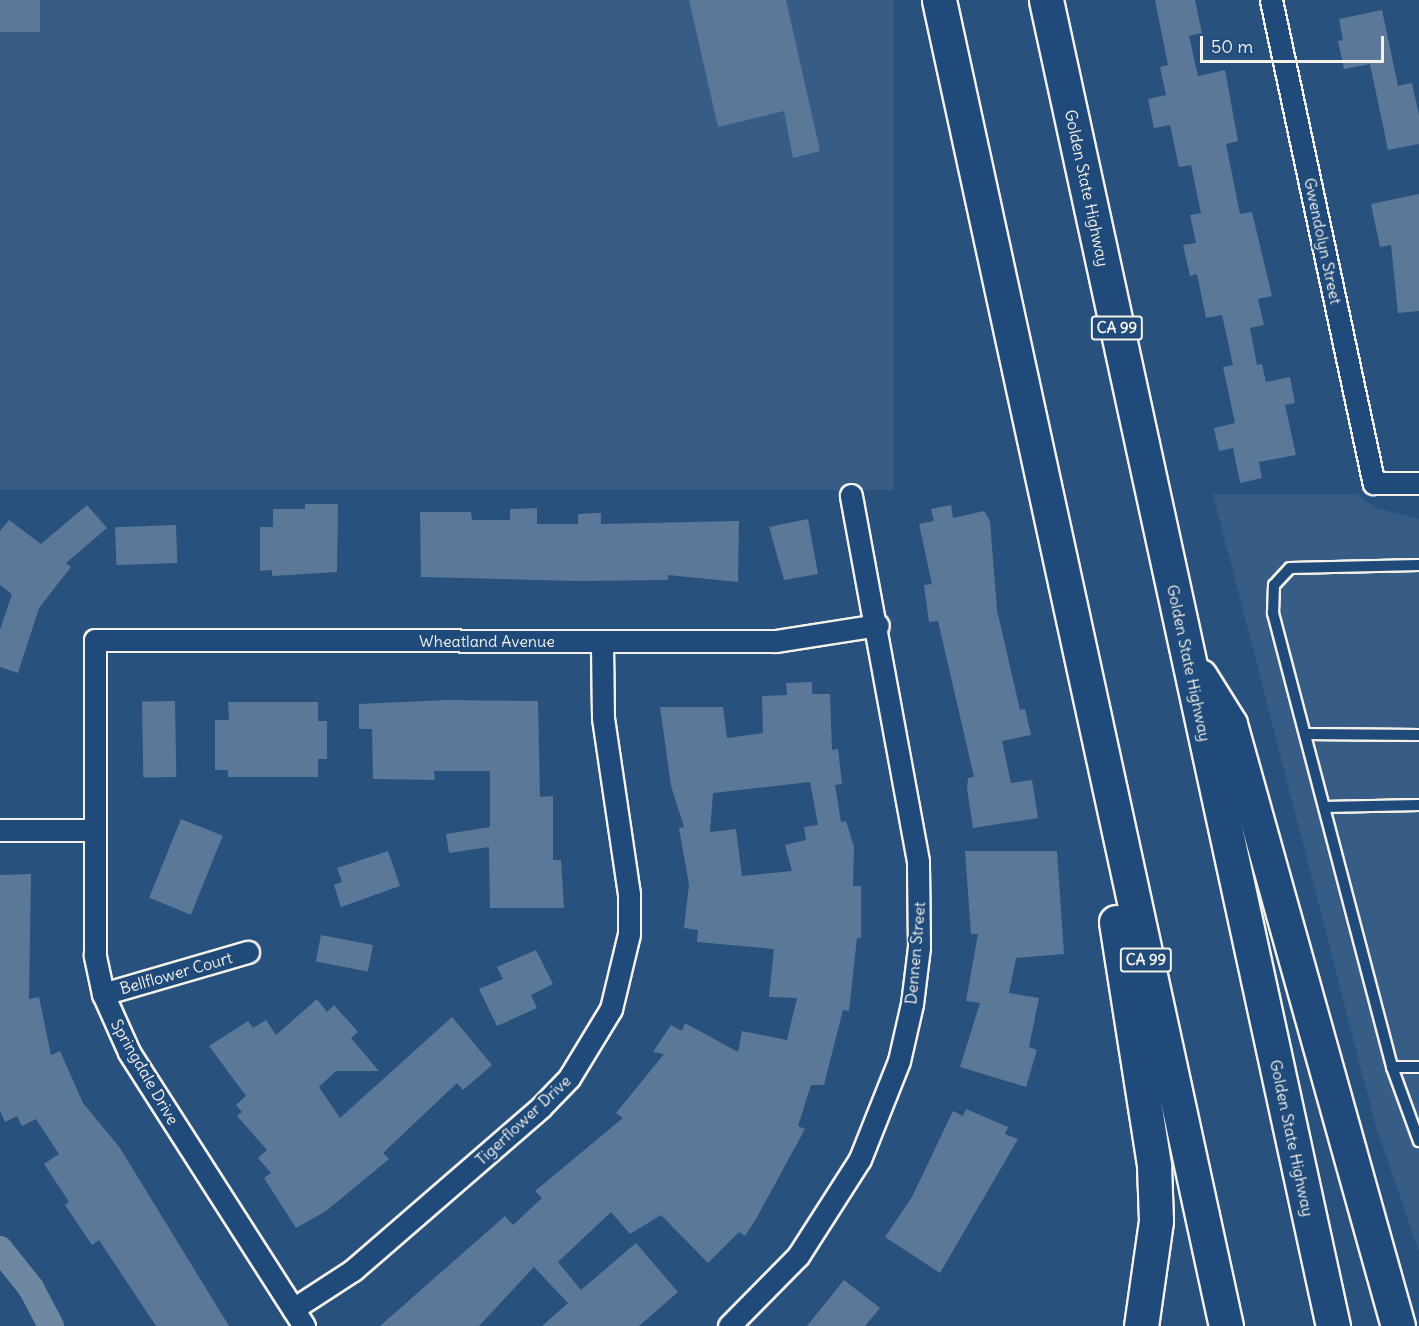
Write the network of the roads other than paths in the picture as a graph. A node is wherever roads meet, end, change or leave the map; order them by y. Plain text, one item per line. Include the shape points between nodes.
1 (939, 0) edge
2 (1046, 0) edge
3 (1271, 0) edge
4 (1419, 483) edge
5 (851, 495) dead end
6 (1419, 565) edge
7 (1066, 594) junction
8 (878, 625) junction
9 (94, 640) joint
10 (602, 641) junction
11 (1188, 656) junction
12 (1305, 734) junction
13 (1419, 735) edge
14 (1419, 806) edge
15 (1324, 807) junction
16 (0, 830) edge
17 (94, 830) junction
18 (248, 952) dead end
19 (103, 994) junction
20 (1392, 1066) junction
21 (1419, 1066) edge
22 (1419, 1142) edge
23 (298, 1318) edge
24 (729, 1326) edge
25 (1140, 1326) edge
26 (1226, 1326) edge
27 (1333, 1326) edge
28 (1398, 1326) edge

1 - 7 highway, CA 99
2 - 11 highway, Golden State Highway / CA 99
3 - 4 street, Gwendolyn Street via 1374,483
5 - 8 street, Dennen Street
6 - 12 lane via 1290,568 1274,585 1273,613
7 - 25 highway via 1154,1166 1156,1221
7 - 26 highway, CA 99
8 - 10 street, Wheatland Avenue via 800,640
8 - 24 street, Dennen Street via 918,861 919,947 912,1004 899,1061 861,1159 798,1256
9 - 10 street, Wheatland Avenue
9 - 17 street, Springdale Drive
10 - 23 street, Tigerflower Drive via 603,717 629,894 629,934 611,1009 569,1078 541,1107
11 - 27 highway, Golden State Highway / CA 99
11 - 28 highway via 1230,724
12 - 13 lane
12 - 15 lane
14 - 15 lane
15 - 20 lane
16 - 17 street
17 - 19 street, Springdale Drive via 95,955
18 - 19 street, Bellflower Court
19 - 23 street, Springdale Drive via 129,1052
20 - 21 lane
20 - 22 lane

